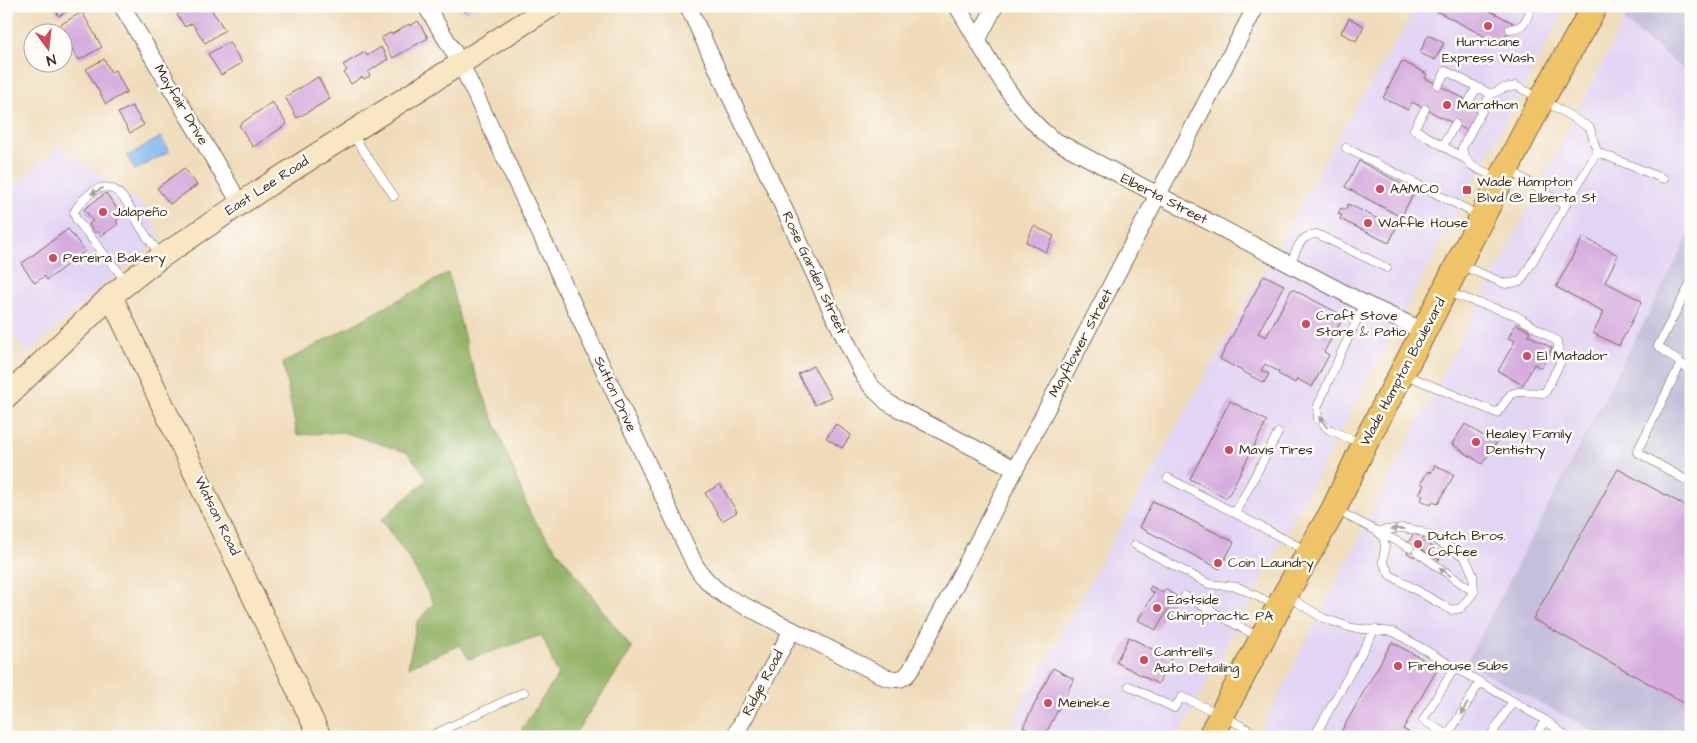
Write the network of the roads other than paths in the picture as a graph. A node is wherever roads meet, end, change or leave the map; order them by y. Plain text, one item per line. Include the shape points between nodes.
1 (122, 6) edge
2 (426, 6) edge
3 (551, 6) edge
4 (688, 6) edge
5 (957, 6) edge
6 (995, 6) edge
7 (1256, 6) edge
8 (1532, 6) edge
9 (1595, 6) edge
10 (1510, 29) dead end
11 (978, 39) junction
12 (461, 64) junction
13 (1438, 85) dead end
14 (1477, 87) junction
15 (1491, 94) junction
16 (1542, 99) junction
17 (1468, 101) dead end
18 (1425, 108) dead end
19 (1455, 124) dead end
20 (351, 133) junction
21 (1444, 146) junction
22 (1346, 148) dead end
23 (1597, 152) junction
24 (1465, 159) junction
25 (1504, 174) junction
26 (1664, 178) dead end
27 (394, 196) dead end
28 (1158, 196) junction
29 (240, 203) junction
30 (1565, 206) junction
31 (1482, 217) junction
32 (161, 257) junction
33 (1290, 264) junction
34 (1458, 264) junction
35 (1386, 268) dead end
36 (1691, 282) edge
37 (120, 289) junction
38 (1444, 291) junction
39 (1365, 304) junction
40 (1424, 331) junction
41 (1681, 363) junction
42 (1691, 371) edge
43 (1402, 373) junction
44 (6, 397) edge
45 (1278, 433) dead end
46 (1364, 445) junction
47 (1015, 469) junction
48 (1168, 478) dead end
49 (1691, 484) edge
50 (1334, 509) junction
51 (1236, 513) junction
52 (1377, 531) junction
53 (1135, 545) dead end
54 (1309, 552) junction
55 (1474, 592) junction
56 (1185, 596) dead end
57 (1282, 601) junction
58 (1375, 629) junction
59 (792, 630) junction
60 (1262, 639) junction
61 (1455, 667) junction
62 (903, 679) joint
63 (1480, 682) junction
64 (1129, 686) dead end
65 (524, 692) dead end
66 (1513, 701) junction
67 (1545, 720) junction
68 (1216, 726) edge
69 (1450, 736) edge
70 (320, 737) edge
71 (428, 737) edge
72 (734, 737) edge
73 (1017, 737) edge
74 (1024, 737) edge
75 (1261, 737) edge
76 (1314, 737) edge
77 (1490, 737) edge
78 (1536, 737) edge
79 (1567, 737) edge

1 - 29 street, Mayfair Drive
2 - 12 street, Sutton Drive
3 - 12 street, East Lee Road
4 - 47 street, Rose Garden Street via 863,375 887,402 899,410
5 - 11 street, Elberta Street
6 - 11 street
7 - 28 street, Mayflower Street
8 - 10 lane via 1526,22 1519,28
9 - 16 main road, Wade Hampton Boulevard
11 - 28 street, Elberta Street via 1014,100 1040,130 1066,148
12 - 20 street, East Lee Road
12 - 59 street, Sutton Drive via 695,565 712,588
13 - 14 lane via 1446,71
14 - 15 lane
14 - 17 lane
15 - 16 lane via 1516,86
15 - 24 lane via 1462,148
16 - 23 lane via 1590,128
16 - 25 main road, Wade Hampton Boulevard
18 - 21 lane via 1414,129
19 - 21 lane
20 - 27 lane
20 - 29 street, East Lee Road
21 - 24 lane
22 - 31 lane
23 - 26 lane
23 - 30 lane
24 - 25 lane via 1471,166
25 - 30 lane
25 - 31 main road, Wade Hampton Boulevard
28 - 33 street, Elberta Street
28 - 47 street, Mayflower Street
29 - 32 street, East Lee Road
30 - 34 lane via 1520,281 1506,284
31 - 34 main road, Wade Hampton Boulevard
32 - 37 street, East Lee Road
32 -> 37 lane via 117,192 110,187 100,187 83,199 74,212 76,219
33 - 35 lane via 1303,237 1317,234
33 - 39 street, Elberta Street
34 - 38 main road, Wade Hampton Boulevard
36 - 41 lane via 1658,346
37 - 44 street, East Lee Road
37 - 70 street, Watson Road
38 - 40 main road, Wade Hampton Boulevard
38 - 43 lane via 1515,315 1557,341 1560,363 1545,393 1511,394 1497,413
39 - 40 street, Elberta Street
46 -> 39 lane via 1328,429 1318,418 1317,408
40 - 43 main road, Wade Hampton Boulevard
41 - 42 lane
41 - 49 lane via 1637,452
43 - 46 main road, Wade Hampton Boulevard
45 - 51 lane
46 - 50 main road, Wade Hampton Boulevard
47 - 62 street, Mayflower Street via 912,668
48 - 51 lane
50 - 52 lane
50 - 54 main road, Wade Hampton Boulevard
51 - 54 lane
55 -> 52 lane via 1413,550
55 -> 52 lane via 1473,575 1465,557 1423,533 1403,528
52 - 55 lane via 1383,536 1384,562 1390,575 1451,610 1461,608
53 - 57 lane via 1209,584 1238,587
54 - 57 main road, Wade Hampton Boulevard
56 - 60 lane
57 - 58 lane via 1352,628
57 - 60 main road, Wade Hampton Boulevard
58 - 61 lane via 1394,632
58 - 76 lane
59 - 62 street, Sutton Drive via 885,677
59 - 72 street, Ridge Road
60 - 68 main road, Wade Hampton Boulevard
61 - 63 lane
61 - 69 lane via 1423,720
63 - 66 lane
63 -> 69 lane
64 - 68 lane via 1174,708 1182,697
65 - 71 lane
66 - 67 lane
66 - 77 lane
67 - 78 lane
67 - 79 lane
68 - 75 lane
73 - 74 lane

